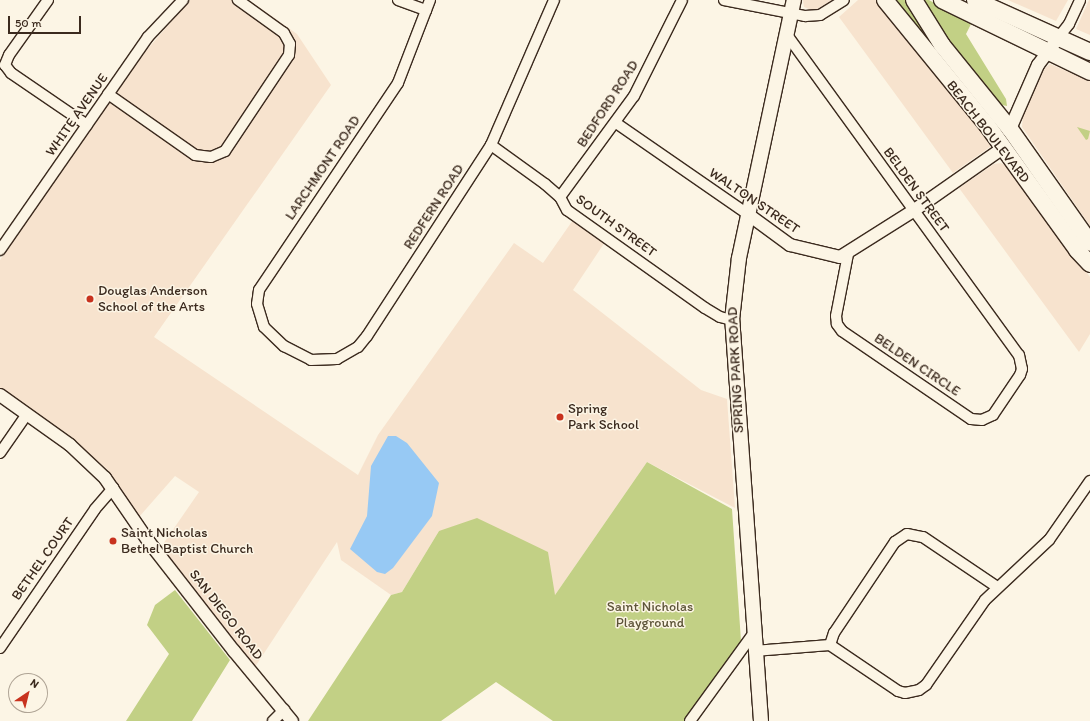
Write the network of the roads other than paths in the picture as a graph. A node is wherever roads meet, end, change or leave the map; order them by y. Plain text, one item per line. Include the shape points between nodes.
1 (48, 0) edge
2 (182, 0) edge
3 (238, 0) edge
4 (398, 0) edge
5 (430, 0) edge
6 (554, 0) edge
7 (682, 0) edge
8 (724, 0) edge
9 (794, 0) edge
10 (844, 0) edge
11 (886, 0) edge
12 (914, 0) edge
13 (942, 0) edge
14 (975, 0) edge
15 (1080, 0) edge
16 (426, 10) junction
17 (791, 15) junction
18 (787, 35) junction
19 (1058, 38) junction
20 (1048, 51) junction
21 (1090, 52) edge
22 (1090, 72) edge
23 (108, 94) junction
24 (616, 123) junction
25 (87, 125) junction
26 (1010, 129) junction
27 (491, 145) junction
28 (1003, 148) junction
29 (560, 198) junction
30 (913, 211) junction
31 (749, 215) junction
32 (1090, 243) edge
33 (0, 250) edge
34 (848, 254) junction
35 (1090, 264) edge
36 (732, 320) junction
37 (284, 346) joint
38 (1022, 362) joint
39 (0, 395) edge
40 (27, 414) junction
41 (0, 454) edge
42 (1090, 481) edge
43 (113, 488) junction
44 (997, 587) junction
45 (753, 634) junction
46 (830, 645) junction
47 (0, 648) edge
48 (754, 651) junction
49 (284, 710) junction
50 (273, 721) edge
51 (292, 721) edge
52 (690, 721) edge
53 (761, 721) edge

1 - 25 street via 5,65 10,73
2 - 23 street, WHITE AVENUE via 158,24
3 - 23 street via 284,33 290,44 289,56 225,151 211,157 195,155
4 - 16 street
5 - 16 street, LARCHMONT ROAD
6 - 27 street, REDFERN ROAD
7 - 24 street, BEDFORD ROAD via 647,73
8 - 17 street
9 - 17 main road, SPRING PARK ROAD
10 - 17 street via 820,15
11 - 28 main road, BEACH BOULEVARD
12 - 26 main road, BEACH BOULEVARD via 961,70
13 - 20 main road
14 - 19 main road
15 - 19 street via 1069,24
16 - 37 street, LARCHMONT ROAD via 398,82 260,290 257,304 259,316 270,335
17 - 18 main road, SPRING PARK ROAD
18 - 30 street, BELDEN STREET
18 - 31 main road, SPRING PARK ROAD
19 - 20 street
19 - 21 main road
20 - 22 main road
20 - 26 street via 1038,65
23 - 25 street, WHITE AVENUE
24 - 29 street, BEDFORD ROAD
24 - 31 street, WALTON STREET
25 - 33 street, WHITE AVENUE
26 - 28 main road
26 - 32 main road, BEACH BOULEVARD
27 - 29 street, SOUTH STREET
27 - 37 street, REDFERN ROAD via 358,347 337,359 323,362 311,360
28 - 30 street
28 - 35 main road, BEACH BOULEVARD via 1072,244
29 - 36 street, SOUTH STREET via 567,210 614,245 720,317
30 - 34 street
30 - 38 street, BELDEN STREET
31 - 34 street, WALTON STREET via 799,248 840,257
31 - 36 main road, SPRING PARK ROAD via 736,270
34 - 38 street, BELDEN CIRCLE via 836,316 837,324 842,331 971,419 982,420 993,415 1020,375
36 - 45 main road, SPRING PARK ROAD
39 - 40 street, SAN DIEGO ROAD
40 - 41 street
40 - 43 street, SAN DIEGO ROAD via 84,456
42 - 44 street via 1049,540
43 - 47 street, BETHEL COURT via 86,522
43 - 49 street, SAN DIEGO ROAD via 149,542
44 - 46 street via 985,600 926,685 919,690 906,693 898,691
44 - 46 street via 922,537 908,534 895,542 834,633
45 - 48 main road, SPRING PARK ROAD
45 - 52 street
46 - 48 street
48 - 53 main road, SPRING PARK ROAD
49 - 50 street
49 - 51 street, SAN DIEGO ROAD

